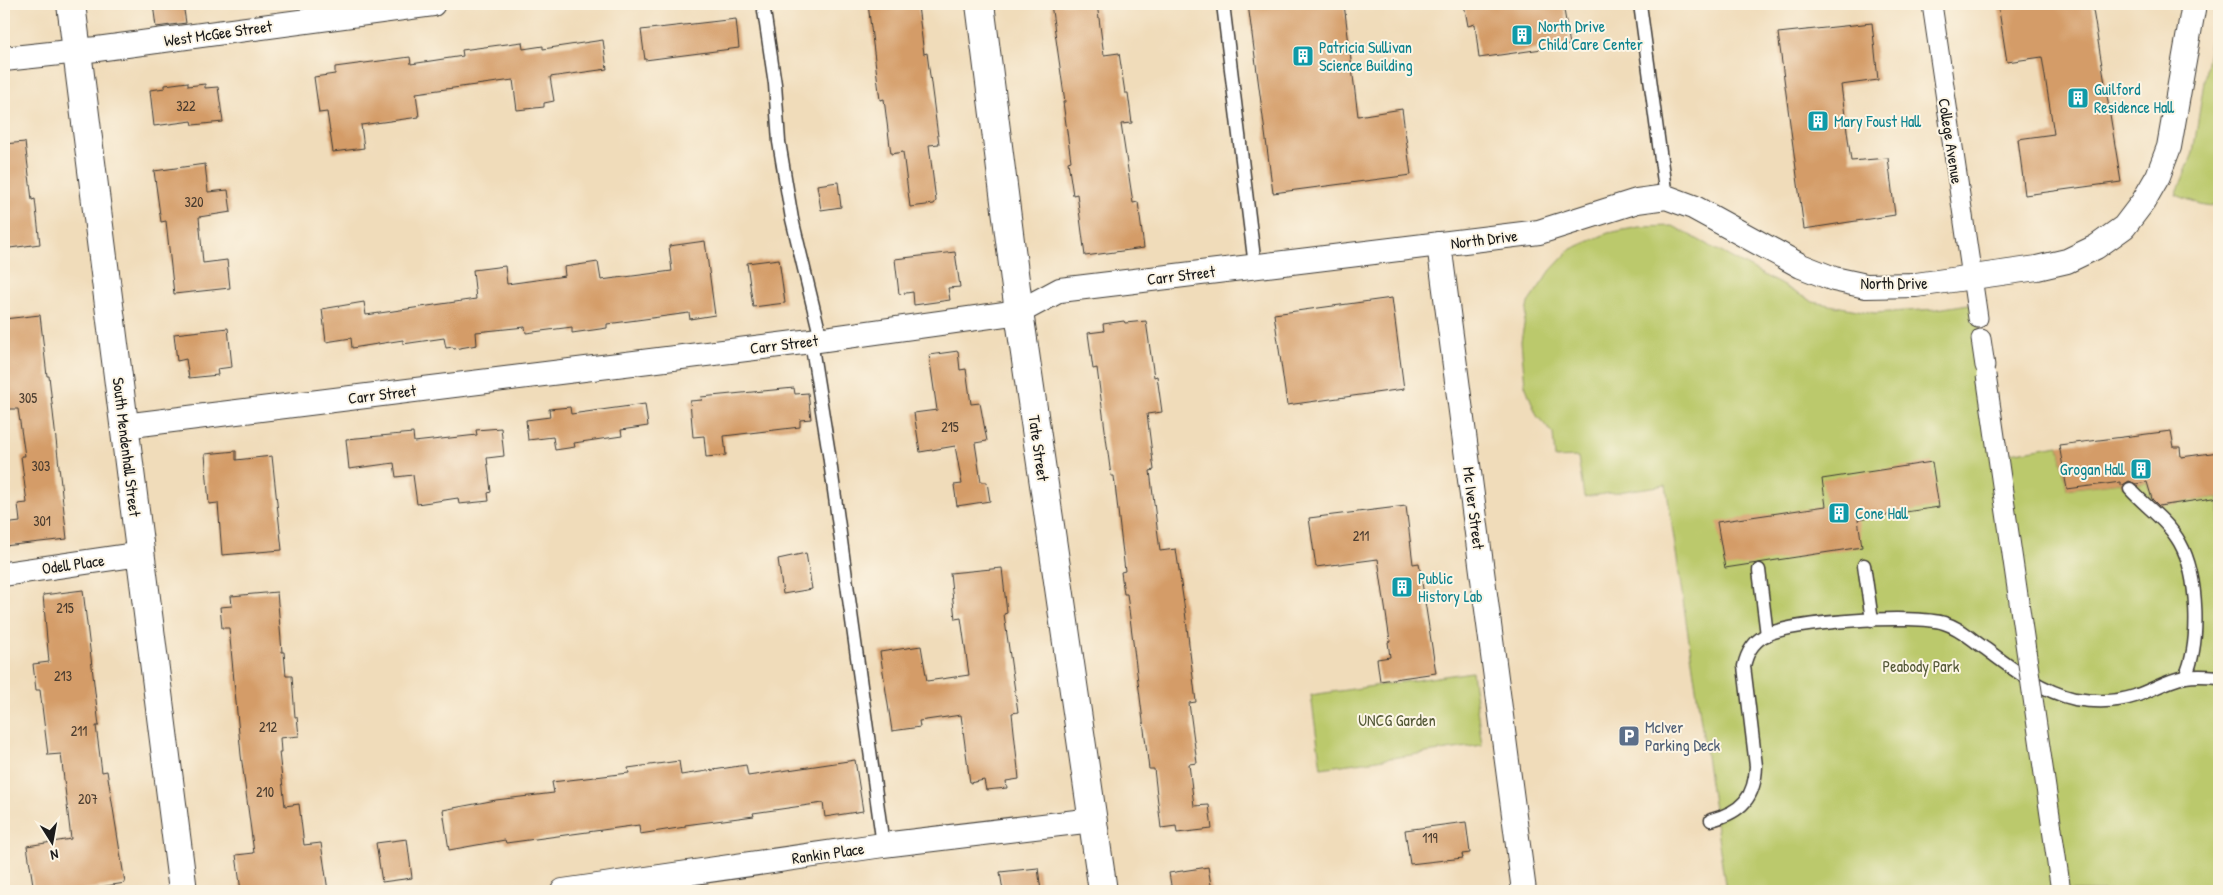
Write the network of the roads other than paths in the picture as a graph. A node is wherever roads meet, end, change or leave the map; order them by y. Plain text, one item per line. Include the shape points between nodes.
1 (71, 4) edge
2 (433, 4) edge
3 (763, 4) edge
4 (980, 4) edge
5 (1222, 4) edge
6 (1640, 4) edge
7 (1932, 4) edge
8 (2194, 4) edge
9 (78, 52) junction
10 (4, 59) edge
11 (1666, 197) junction
12 (1440, 244) junction
13 (1255, 266) junction
14 (1972, 277) junction
15 (1019, 312) junction
16 (1978, 318) dead end
17 (1981, 339) dead end
18 (816, 340) junction
19 (124, 426) junction
20 (2130, 489) dead end
21 (141, 554) junction
22 (1864, 565) dead end
23 (1759, 570) dead end
24 (4, 574) edge
25 (1872, 620) junction
26 (1767, 635) junction
27 (2185, 677) junction
28 (2219, 677) edge
29 (2030, 679) junction
30 (1094, 820) junction
31 (1711, 820) dead end
32 (883, 844) junction
33 (183, 891) edge
34 (563, 891) edge
35 (1102, 891) edge
36 (1524, 891) edge
37 (2061, 891) edge

1 - 9 street, South Mendenhall Street
2 - 9 street, West McGee Street
3 - 18 lane via 775,84 779,142
4 - 15 street, Tate Street
5 - 13 lane
6 - 11 lane
7 - 14 street, College Avenue
8 - 14 street, North Drive via 2169,147 2158,176 2124,227 2096,247 2067,260
9 - 10 street, West McGee Street
9 - 19 street, South Mendenhall Street
11 - 12 street, North Drive via 1637,201 1539,232
11 - 14 street, North Drive via 1693,207 1801,266 1834,279 1866,286 1916,285
12 - 13 street, Carr Street
12 - 36 street, Mc Iver Street
13 - 15 street, Carr Street via 1060,290
14 - 16 street, College Avenue
15 - 18 street, Carr Street
15 - 30 street, Tate Street
17 - 29 street, bridge
18 - 19 street, Carr Street
18 - 32 lane
19 - 21 street, South Mendenhall Street
20 - 27 lane via 2164,521 2180,542 2188,562 2196,612 2196,639 2192,663
21 - 24 street, Odell Place
21 - 33 street, South Mendenhall Street
22 - 25 lane
23 - 26 lane
25 - 26 lane via 1800,625
25 - 29 lane via 1921,619 1944,623 1964,632
26 - 31 lane via 1753,644 1744,666 1756,781 1740,808
27 - 28 lane
27 - 29 lane via 2134,696 2107,701 2076,699 2049,691
29 - 37 street, bridge
30 - 32 street, Rankin Place
30 - 35 street, Tate Street
32 - 34 street, Rankin Place

